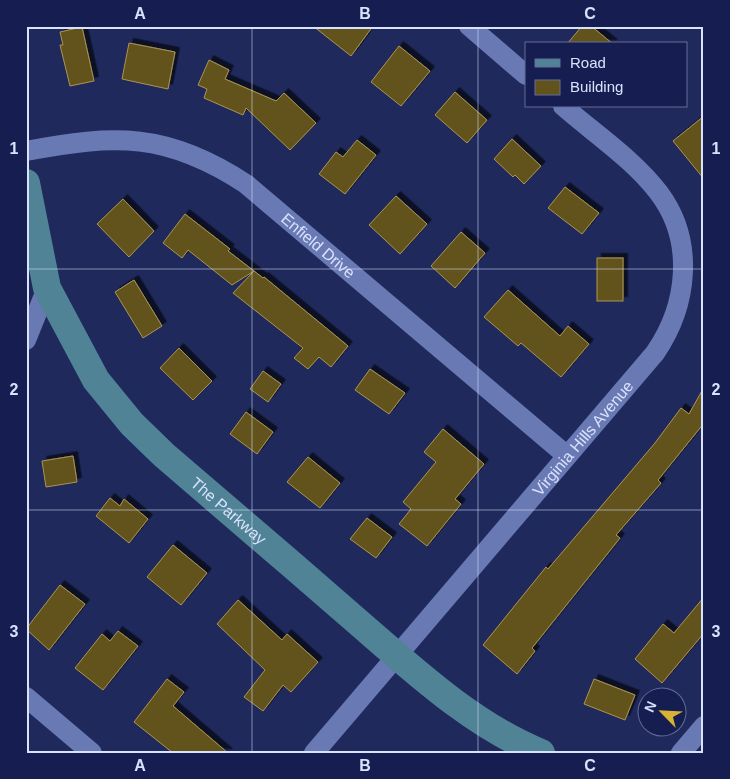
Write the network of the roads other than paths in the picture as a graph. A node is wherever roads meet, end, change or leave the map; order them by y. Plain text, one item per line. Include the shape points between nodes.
1 (469, 26) edge
2 (525, 74) edge
3 (565, 108) edge
4 (26, 151) edge
5 (26, 182) edge
6 (47, 288) junction
7 (26, 340) edge
8 (566, 455) junction
9 (398, 656) junction
10 (26, 697) edge
11 (704, 726) edge
12 (92, 753) edge
13 (314, 753) edge
14 (542, 753) edge
15 (680, 753) edge

1 - 2 street
3 - 8 street, Virginia Hills Avenue via 634,167 660,195 677,228 683,252 684,279 680,304 665,338
4 - 8 street, Enfield Drive via 79,141 128,140 176,148 220,167 246,184
5 - 6 street, The Parkway
6 - 7 street
6 - 9 street, The Parkway via 96,380 132,424
8 - 9 street, Virginia Hills Avenue
9 - 13 street, Virginia Hills Avenue
9 - 14 street, The Parkway via 466,711
10 - 12 street
11 - 15 street

